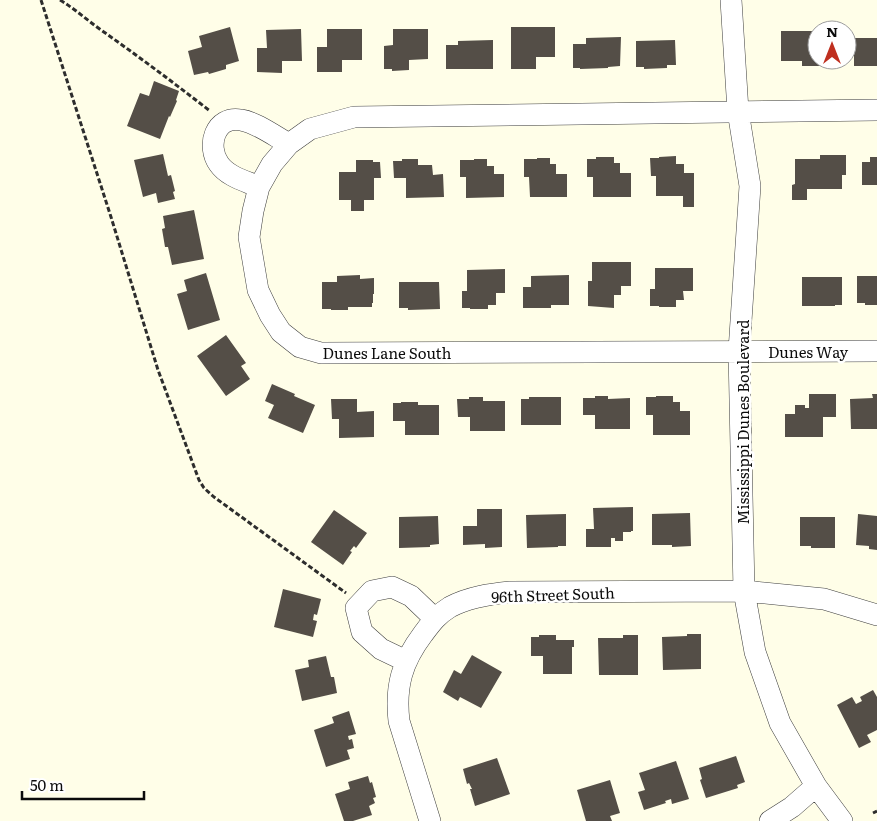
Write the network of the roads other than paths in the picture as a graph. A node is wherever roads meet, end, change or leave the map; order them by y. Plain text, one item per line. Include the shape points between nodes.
1 (731, 0) edge
2 (877, 110) edge
3 (738, 111) junction
4 (289, 144) junction
5 (259, 187) junction
6 (739, 351) junction
7 (877, 351) edge
8 (744, 591) junction
9 (877, 615) edge
10 (434, 618) junction
11 (406, 661) junction
12 (816, 786) junction
13 (430, 821) edge
14 (770, 821) edge
15 (842, 821) edge

1 - 3 street, Mississippi Dunes Boulevard
2 - 3 street, Dunes Lane South
3 - 4 street, Dunes Lane South via 354,117 310,129
3 - 6 street, Mississippi Dunes Boulevard via 750,186
4 - 5 street, Dunes Lane South
4 - 5 street via 252,123 229,119 220,125 214,138 213,152 220,165 232,175
5 - 6 street, Dunes Lane South via 249,237 258,290 281,332 300,347 321,353
6 - 7 street, Dunes Way
6 - 8 street, Mississippi Dunes Boulevard
8 - 9 street, 96th Street South via 824,598
8 - 10 street, 96th Street South via 510,592 469,600
8 - 12 street, Mississippi Dunes Boulevard via 755,652 780,723
10 - 11 street, 96th Street South
10 - 11 street via 411,596 392,587 372,591 356,608 362,632 381,649
11 - 13 street, 96th Street South via 399,686 399,721
12 - 14 street
12 - 15 street, Mississippi Dunes Boulevard

